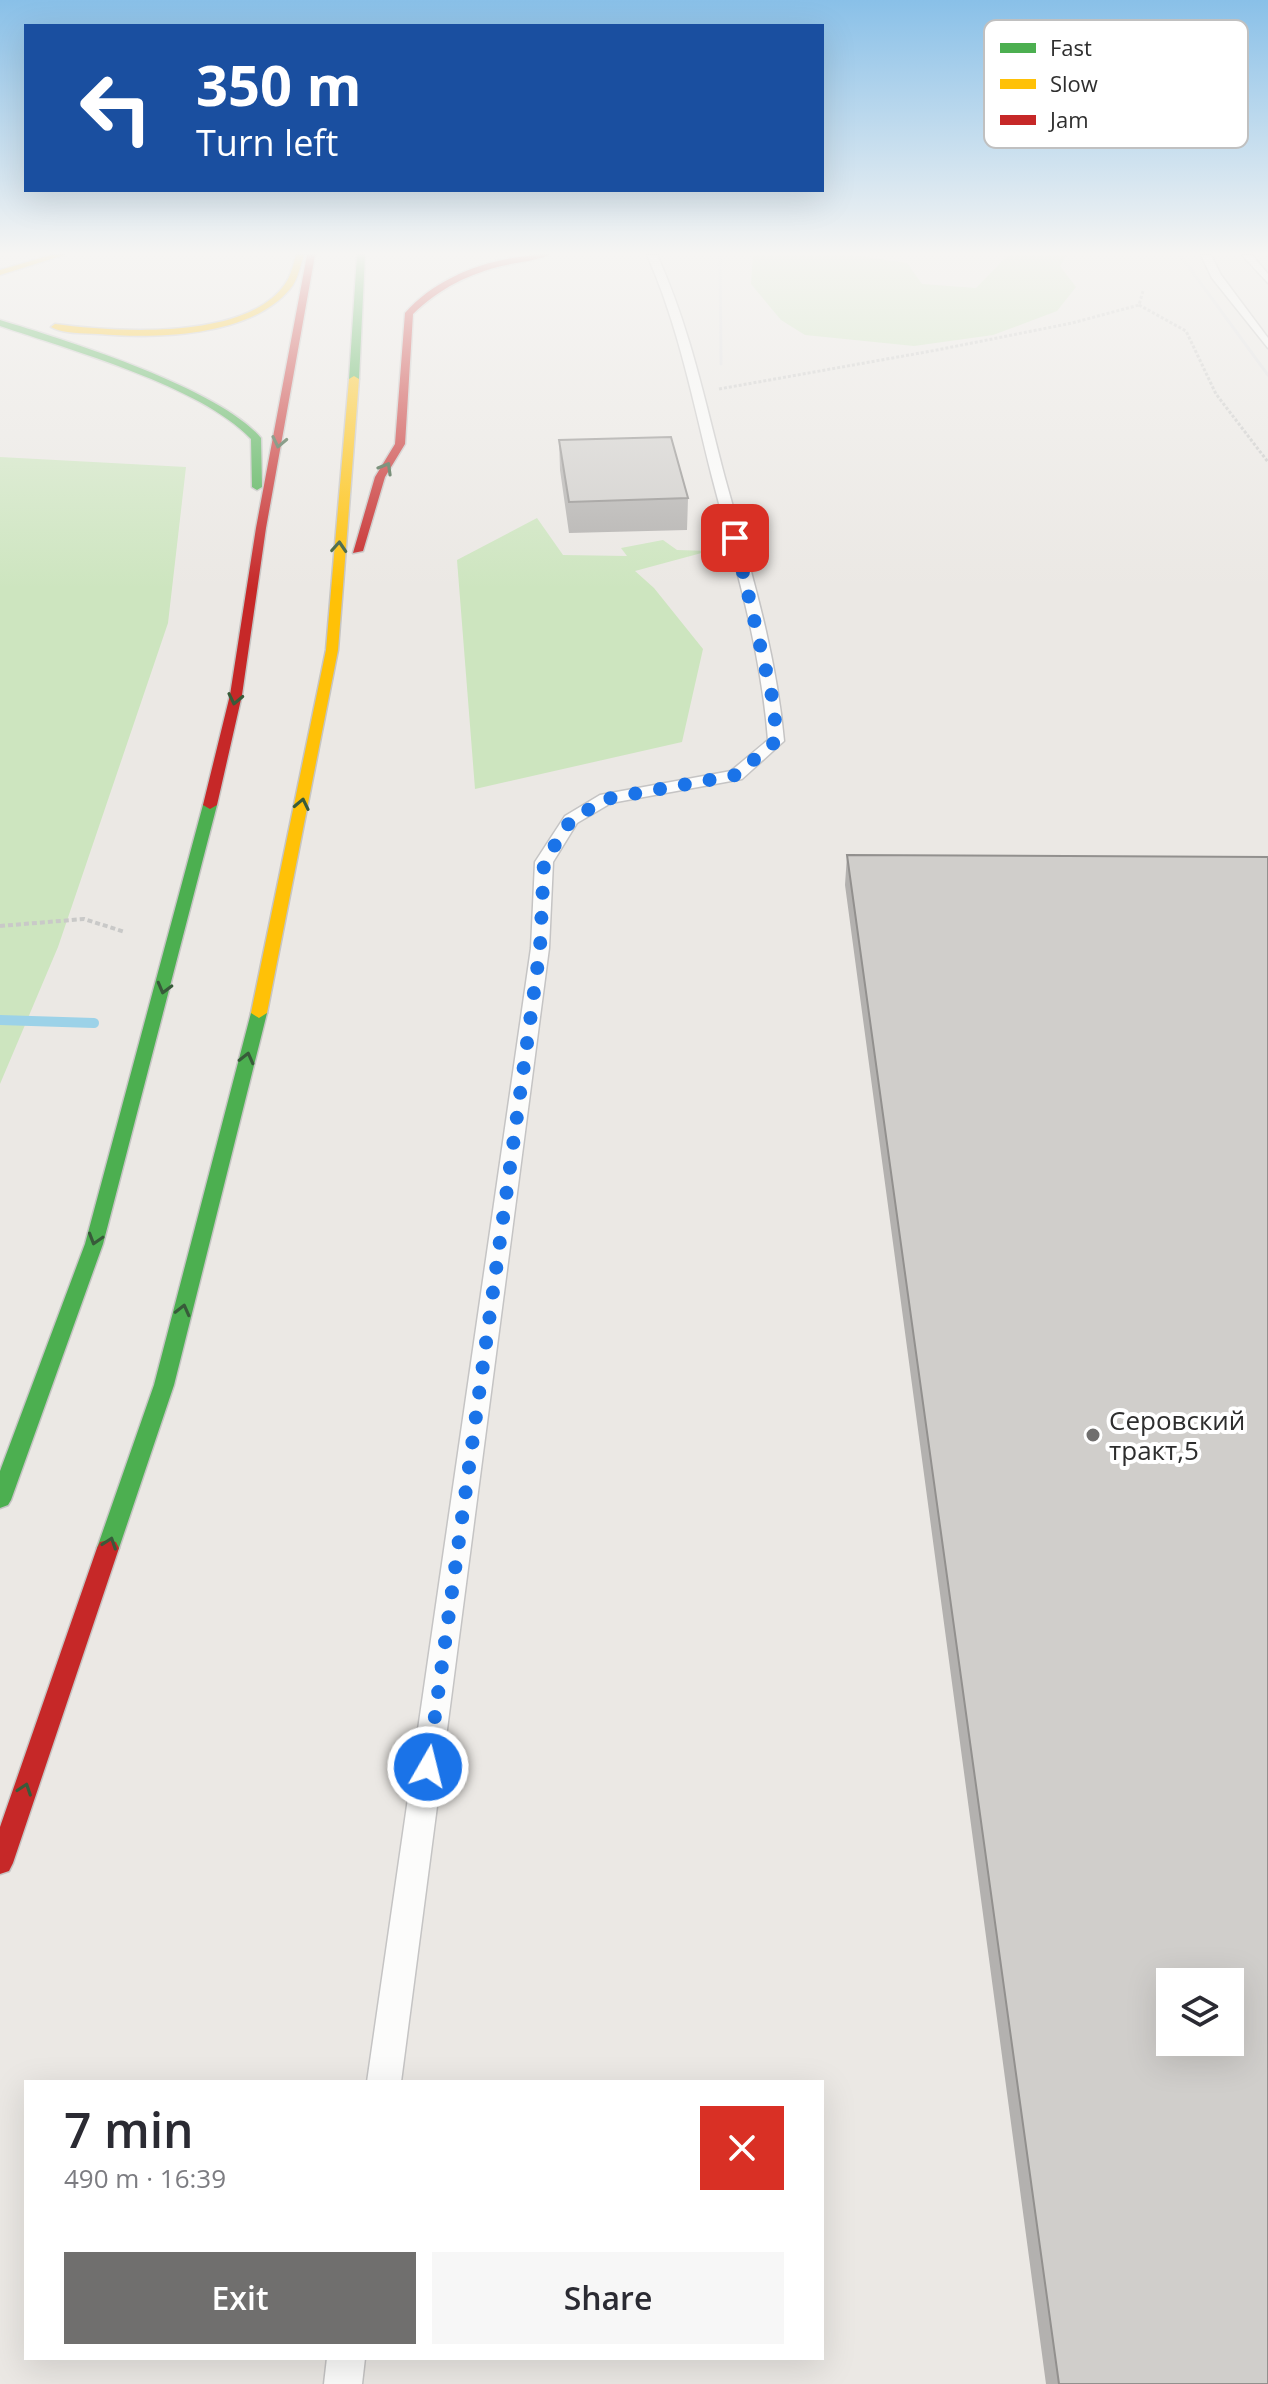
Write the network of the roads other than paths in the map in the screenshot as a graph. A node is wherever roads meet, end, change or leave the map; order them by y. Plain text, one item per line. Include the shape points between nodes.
1 (113, 366) edge
2 (291, 366) edge
3 (355, 366) edge
4 (406, 366) edge
5 (690, 366) edge
6 (261, 528) junction
7 (332, 650) junction
8 (0, 1500) edge
9 (0, 1863) edge
10 (384, 2080) edge
11 (346, 2360) edge
12 (343, 2384) edge

1 - 6 main road via 204,401 247,425 256,437
2 -> 6 main road
7 -> 3 main road
7 -> 4 main road via 366,519 380,477 400,444
5 - 10 lane via 744,568 774,705 776,741 736,775 606,799 571,820 544,862 540,948
6 -> 8 main road via 236,695 180,928 94,1244
9 -> 7 main road via 164,1385 258,1016
11 - 12 lane

